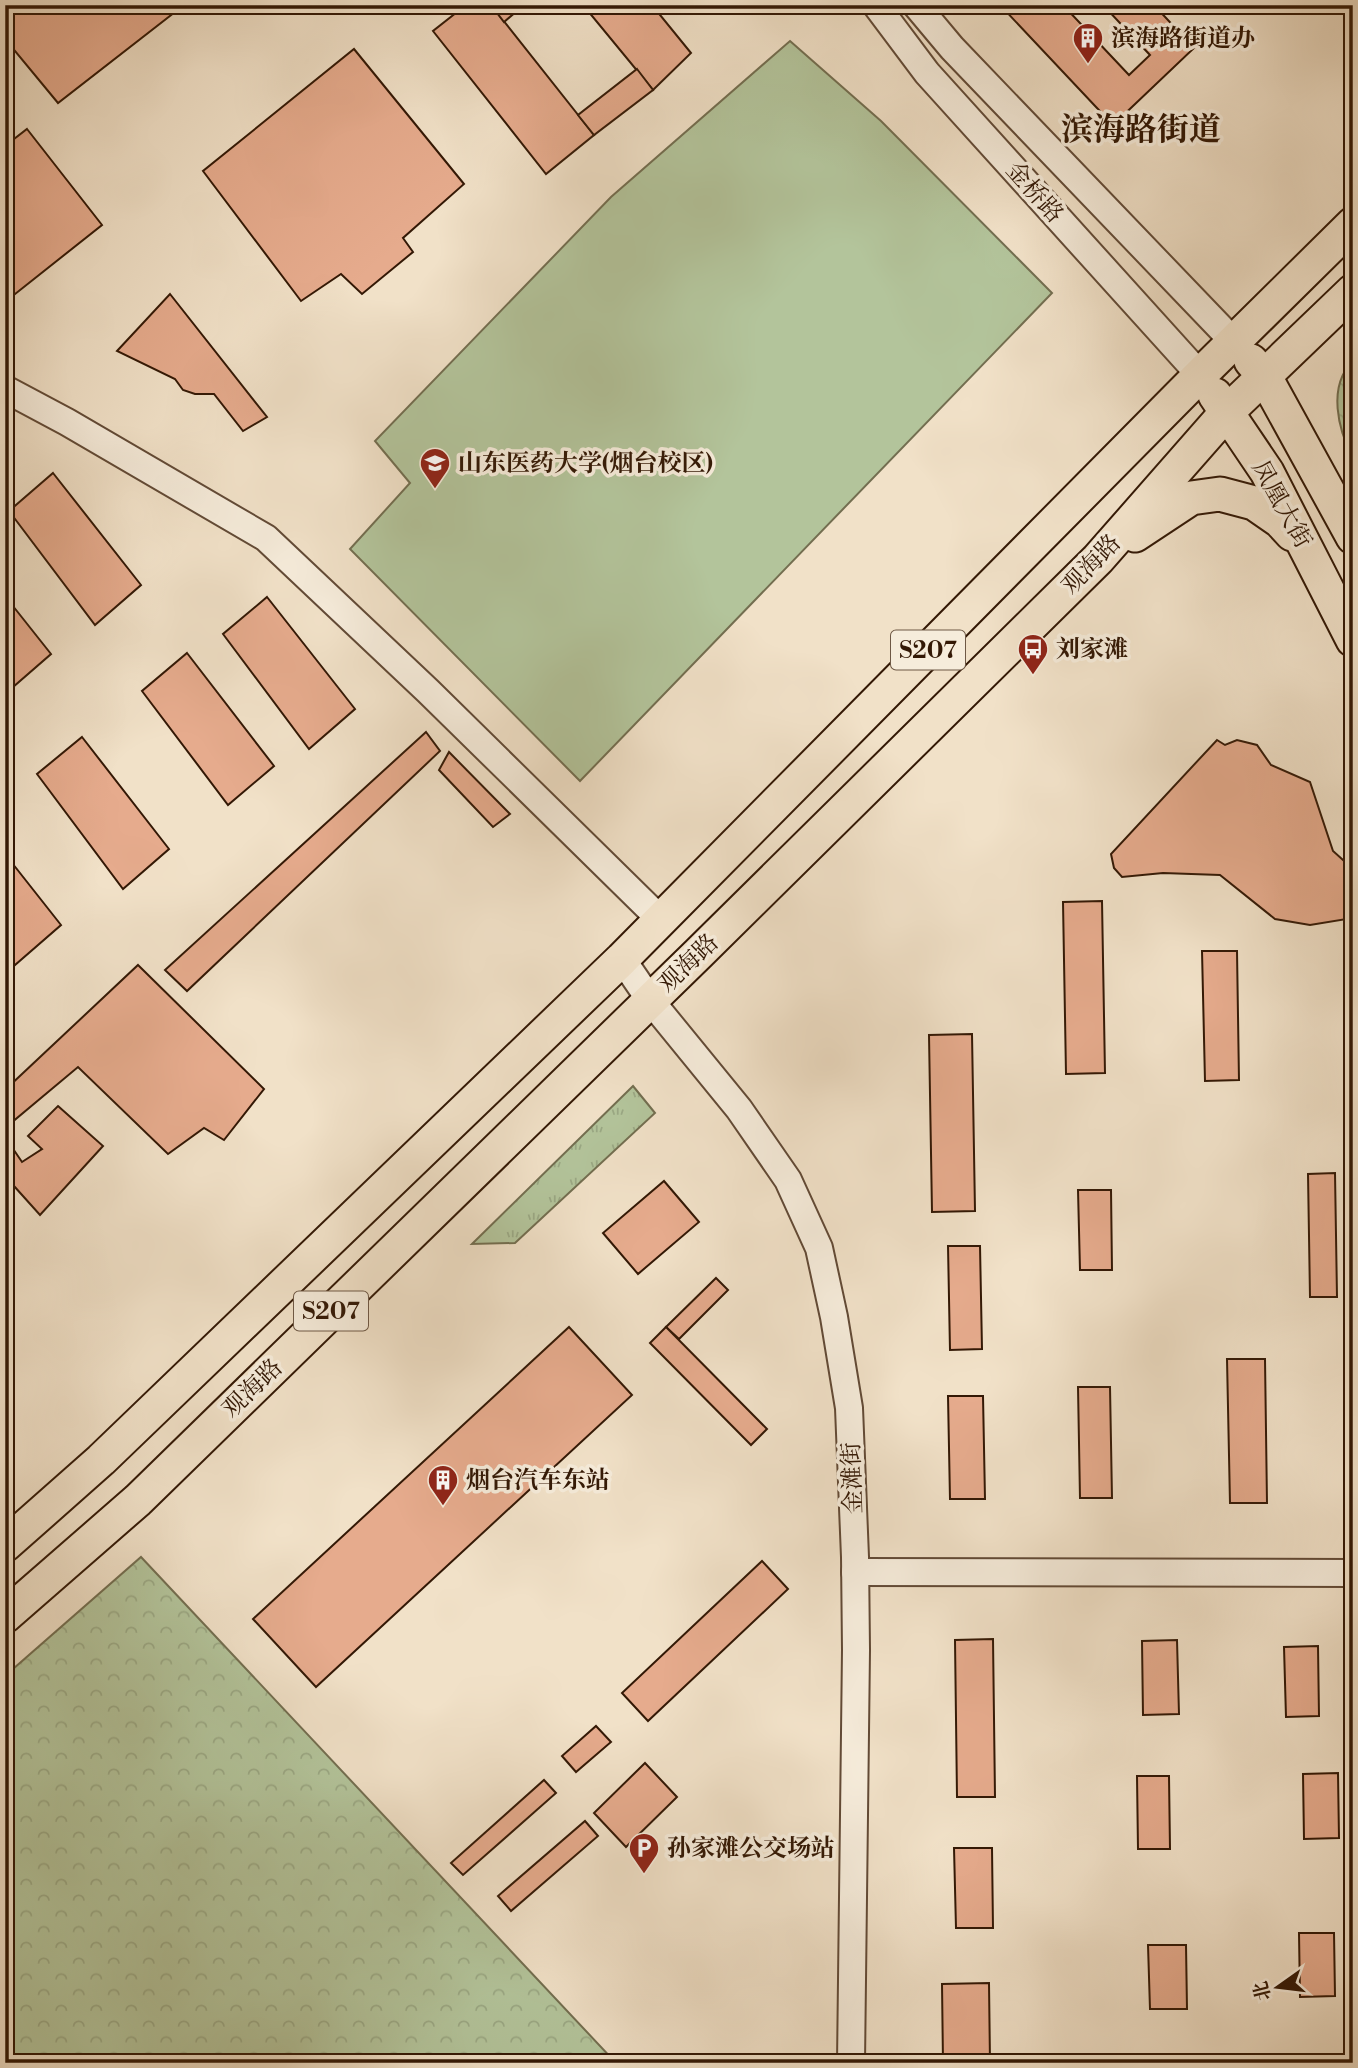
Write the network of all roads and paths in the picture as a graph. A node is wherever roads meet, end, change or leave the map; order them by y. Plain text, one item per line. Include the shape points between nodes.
1 (876, 5) edge
2 (916, 5) edge
3 (1353, 224) edge
4 (1353, 291) edge
5 (1234, 343) junction
6 (1200, 374) junction
7 (1265, 377) junction
8 (5, 389) edge
9 (1227, 412) junction
10 (1353, 537) edge
11 (1311, 555) junction
12 (1098, 559) junction
13 (1353, 640) edge
14 (661, 920) junction
15 (622, 959) junction
16 (650, 1000) junction
17 (5, 1545) edge
18 (855, 1572) junction
19 (1353, 1573) edge
20 (5, 1616) edge
21 (851, 2063) edge

1 - 6 street, 金桥路 via 927,73
2 - 5 street, 金桥路
3 - 5 main road, 观海路 / S207
4 - 7 main road, 观海路 / S207
5 - 6 main road, 观海路 / S207
5 - 7 main road, 凤凰大街
6 - 9 main road, 凤凰大街
6 - 14 main road, 观海路 / S207
7 - 9 main road, 观海路 / S207
7 - 10 main road, 凤凰大街
8 - 14 street via 266,538
9 - 11 main road, 凤凰大街 via 1267,472
9 - 12 main road, 观海路 / S207
11 - 12 main road via 1280,521 1254,503 1220,494 1191,498
11 - 13 main road, 凤凰大街
12 - 16 main road, 观海路 / S207
14 - 15 main road, 观海路 / S207
15 - 16 street, 金滩街
15 - 17 main road, 观海路 / S207 via 101,1460
16 - 18 street, 金滩街 via 739,1109 788,1180 819,1248 849,1408
16 - 20 main road, 观海路 / S207 via 138,1500
18 - 19 street
18 - 21 street, 金滩街

